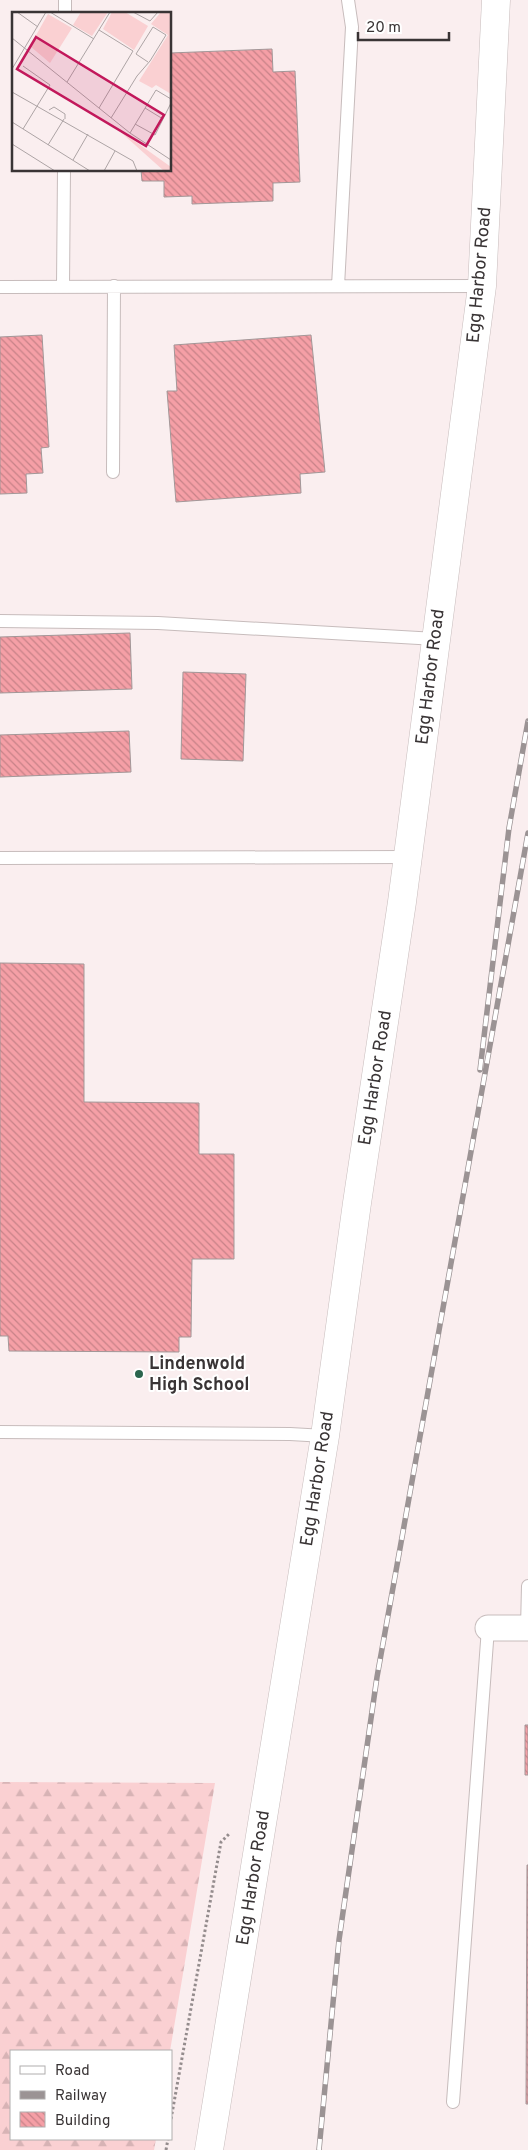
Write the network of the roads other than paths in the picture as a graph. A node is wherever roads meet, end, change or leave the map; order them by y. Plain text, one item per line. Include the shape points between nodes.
1 (348, 0) edge
2 (496, 0) edge
3 (64, 171) edge
4 (63, 286) junction
5 (114, 286) junction
6 (338, 286) junction
7 (482, 286) junction
8 (0, 287) edge
9 (112, 472) dead end
10 (0, 621) edge
11 (436, 639) junction
12 (408, 857) junction
13 (0, 858) edge
14 (0, 1432) edge
15 (325, 1436) junction
16 (528, 1586) edge
17 (488, 1628) joint
18 (527, 1628) edge
19 (453, 2102) dead end
20 (209, 2150) edge

1 - 6 lane via 352,27
2 - 7 street, Egg Harbor Road
3 - 4 lane
4 - 5 lane
4 - 8 lane
5 - 6 lane
5 - 9 lane
6 - 7 lane
7 - 11 street, Egg Harbor Road
10 - 11 lane via 158,623
11 - 12 street, Egg Harbor Road
12 - 13 lane
12 - 15 street, Egg Harbor Road
14 - 15 lane
15 - 20 street, Egg Harbor Road
16 - 18 lane
17 - 18 street
17 - 19 lane

